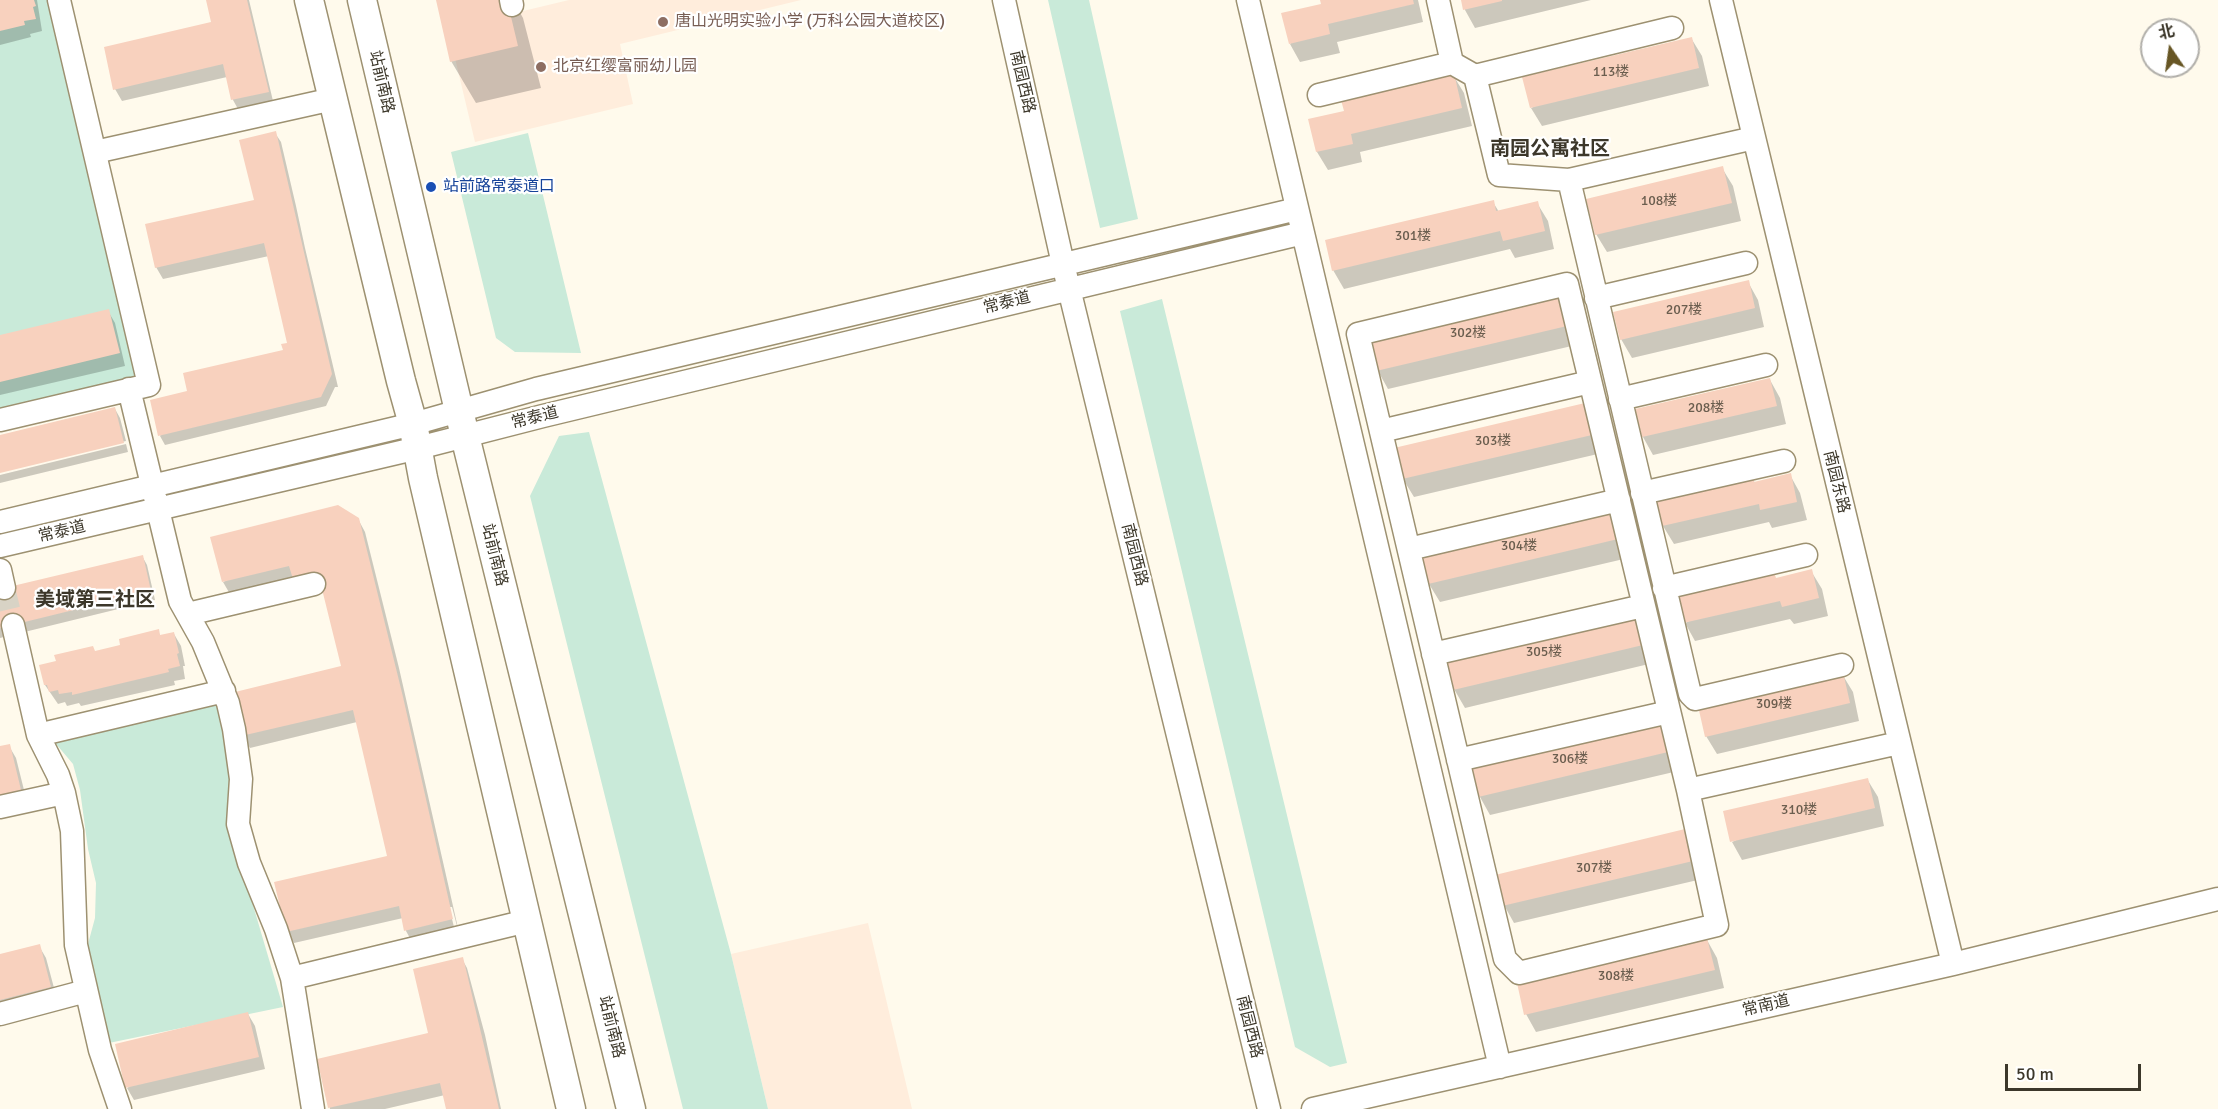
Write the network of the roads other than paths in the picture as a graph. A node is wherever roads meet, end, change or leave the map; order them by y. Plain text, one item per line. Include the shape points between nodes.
1 (60, 0) edge
2 (309, 0) edge
3 (362, 0) edge
4 (1004, 0) edge
5 (1248, 0) edge
6 (1438, 0) edge
7 (1721, 0) edge
8 (1672, 28) dead end
9 (1452, 63) junction
10 (1475, 76) junction
11 (1319, 95) dead end
12 (333, 99) junction
13 (1754, 138) junction
14 (95, 152) junction
15 (1569, 180) junction
16 (1297, 209) junction
17 (1303, 233) junction
18 (1746, 263) dead end
19 (1063, 264) junction
20 (1069, 288) junction
21 (1596, 298) junction
22 (1766, 365) dead end
23 (1590, 382) junction
24 (129, 389) junction
25 (1620, 399) junction
26 (0, 420) edge
27 (462, 424) junction
28 (1381, 431) junction
29 (416, 436) junction
30 (1784, 461) dead end
31 (152, 486) junction
32 (1642, 494) junction
33 (1619, 500) junction
34 (158, 510) junction
35 (0, 522) edge
36 (0, 546) edge
37 (1409, 549) junction
38 (1806, 555) dead end
39 (314, 584) dead end
40 (1664, 588) junction
41 (1643, 606) junction
42 (188, 614) junction
43 (13, 625) tunnel mouth
44 (9, 654) edge
45 (1433, 654) junction
46 (1842, 665) dead end
47 (224, 691) junction
48 (1669, 712) junction
49 (38, 735) junction
50 (1899, 743) junction
51 (1458, 760) junction
52 (1688, 790) junction
53 (64, 793) junction
54 (0, 807) edge
55 (2218, 899) edge
56 (527, 921) junction
57 (1953, 964) junction
58 (292, 978) junction
59 (86, 992) junction
60 (0, 1014) edge
61 (1500, 1067) junction
62 (120, 1109) edge
63 (313, 1109) edge
64 (571, 1109) edge
65 (631, 1109) edge
66 (1269, 1109) edge
67 (1313, 1109) edge

1 - 14 street
2 - 12 main road
3 - 27 main road, 站前南路
4 - 19 street, 南园西路
5 - 16 street
6 - 9 street
7 - 13 street, 南园东路
8 - 10 street
9 - 10 street
9 - 11 street
10 - 15 street via 1499,175
12 - 14 street
12 - 29 main road
13 - 15 street
13 - 50 street, 南园东路
14 - 24 street via 149,385
15 - 21 street
16 - 17 street
16 - 19 street, 常泰道
17 - 20 street, 常泰道
17 - 61 street
18 - 21 street
19 - 20 street, 南园西路
19 - 27 street, 常泰道 via 536,389
20 - 27 street, 常泰道
20 - 66 street, 南园西路
21 - 25 street
22 - 25 street
23 - 28 street
23 - 28 street via 1567,284 1358,334
23 - 33 street
24 - 26 street
24 - 31 street
25 - 32 street
27 - 29 street, 常泰道
27 - 65 main road, 站前南路
28 - 37 street
29 - 31 street, 常泰道
29 - 34 street, 常泰道 via 360,460
29 - 56 main road
30 - 32 street
31 - 34 street
31 - 35 street, 常泰道
32 - 40 street
33 - 37 street
33 - 41 street
34 - 36 street, 常泰道
34 - 42 street via 180,601
37 - 45 street
38 - 40 street
39 - 42 street
40 - 46 street via 1690,694 1695,699
41 - 45 street
41 - 48 street
42 - 47 street
43 - 44 street
44 - 49 street
45 - 51 street
47 - 49 street
47 - 58 street via 241,779 238,824
48 - 51 street
48 - 52 street
49 - 53 street
50 - 52 street
50 - 57 street, 南园东路
51 - 52 street via 1505,959 1519,973 1717,925
53 - 54 street
53 - 59 street via 72,831 76,945
55 - 57 street, 常南道
56 - 58 street
56 - 64 main road
57 - 61 street, 常南道
58 - 63 street
59 - 60 street
59 - 62 street
61 - 67 street, 常南道

